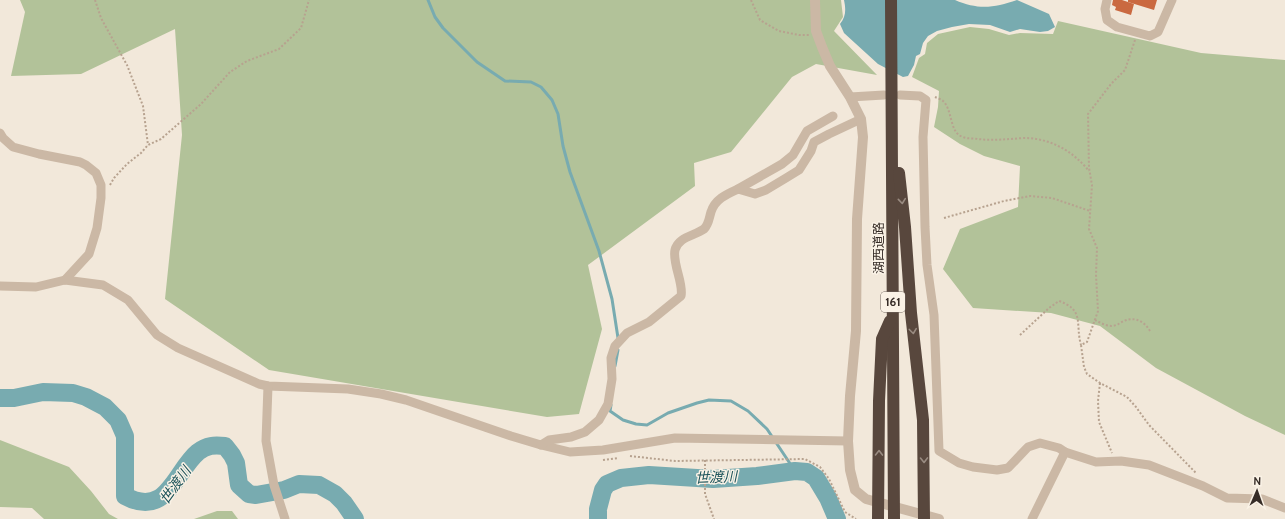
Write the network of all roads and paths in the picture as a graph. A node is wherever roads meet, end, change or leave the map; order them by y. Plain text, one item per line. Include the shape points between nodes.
1 (95, 0) edge
2 (309, 0) edge
3 (751, 0) edge
4 (815, 0) edge
5 (891, 0) edge
6 (1107, 0) edge
7 (1172, 0) edge
8 (1137, 34) junction
9 (818, 36) junction
10 (892, 94) junction
11 (920, 96) junction
12 (850, 98) junction
13 (892, 107) junction
14 (833, 116) dead end
15 (861, 119) junction
16 (0, 133) edge
17 (148, 145) junction
18 (1090, 172) junction
19 (738, 189) junction
20 (101, 198) junction
21 (1090, 211) junction
22 (944, 218) dead end
23 (65, 280) junction
24 (0, 286) edge
25 (893, 316) junction
26 (1095, 320) junction
27 (1150, 331) dead end
28 (1020, 334) dead end
29 (1081, 345) junction
30 (1100, 383) junction
31 (268, 386) junction
32 (848, 441) junction
33 (541, 445) junction
34 (1065, 452) junction
35 (628, 455) dead end
36 (622, 457) dead end
37 (603, 460) dead end
38 (705, 460) junction
39 (1113, 461) junction
40 (1199, 475) dead end
41 (1285, 508) edge
42 (284, 519) edge
43 (714, 519) edge
44 (856, 519) edge
45 (878, 519) edge
46 (894, 519) edge
47 (924, 519) edge
48 (939, 519) edge
49 (1032, 519) edge

1 - 17 path via 101,18 127,65 143,106
2 - 17 path via 301,28 279,49 247,61 230,72 201,104 162,139
3 - 9 path via 760,20 779,30
4 - 9 street
5 - 10 highway, 湖西道路 / 161
6 - 8 street via 1107,20 1117,27
7 - 8 street via 1158,32 1150,36
8 - 18 path via 1125,70 1088,114
9 - 12 street via 830,66
10 - 11 street
10 - 12 street
10 - 13 highway, 湖西道路 / 161
11 - 18 path via 930,95 943,101 956,133 962,137 986,140 1034,139 1054,143 1080,160
11 - 34 street via 926,100 923,137 925,228 934,315 940,451 959,463 997,470 1008,468 1028,448 1040,443
12 - 15 street
13 - 25 highway, 湖西道路 / 161
13 -> 47 highway via 923,420
14 - 19 street via 807,131 793,155 782,164
15 - 19 street via 814,142 799,170 786,178 755,194
15 - 32 street via 863,137 857,219 856,331
16 - 20 street via 13,147 86,165 96,173 101,185
17 - 20 path via 114,178
18 - 21 path
19 - 33 street via 716,203 706,227 678,243 675,252 682,292 680,296 649,322 627,332 615,346 611,358 612,379 608,404 599,420 585,432 549,440
20 - 23 street via 97,228 89,254
21 - 22 path via 1052,198 1030,196
21 - 26 path via 1089,229 1097,248 1098,311
23 - 24 street via 36,287
23 - 31 street via 103,285 128,300 157,336 178,348
45 -> 25 highway via 882,339
25 - 46 highway, 湖西道路 / 161
26 - 27 path via 1104,325 1115,326 1130,318 1146,324
26 - 29 path via 1087,342
28 - 29 path via 1059,301 1069,305 1077,314
29 - 30 path via 1084,367 1088,374
30 - 39 path via 1099,422
30 - 40 path via 1127,397 1148,426
31 - 33 street via 348,389 381,394
31 - 42 street via 266,441 274,485
32 - 33 street via 675,438 603,450 570,452
32 - 48 street via 850,470 855,490 866,499
34 - 39 street via 1096,462
34 - 49 street
35 - 38 path via 675,461
36 - 37 path
38 - 43 path via 705,494
38 - 44 path via 805,459 820,467 829,479 845,512
39 - 41 street via 1149,465 1227,498 1262,499

